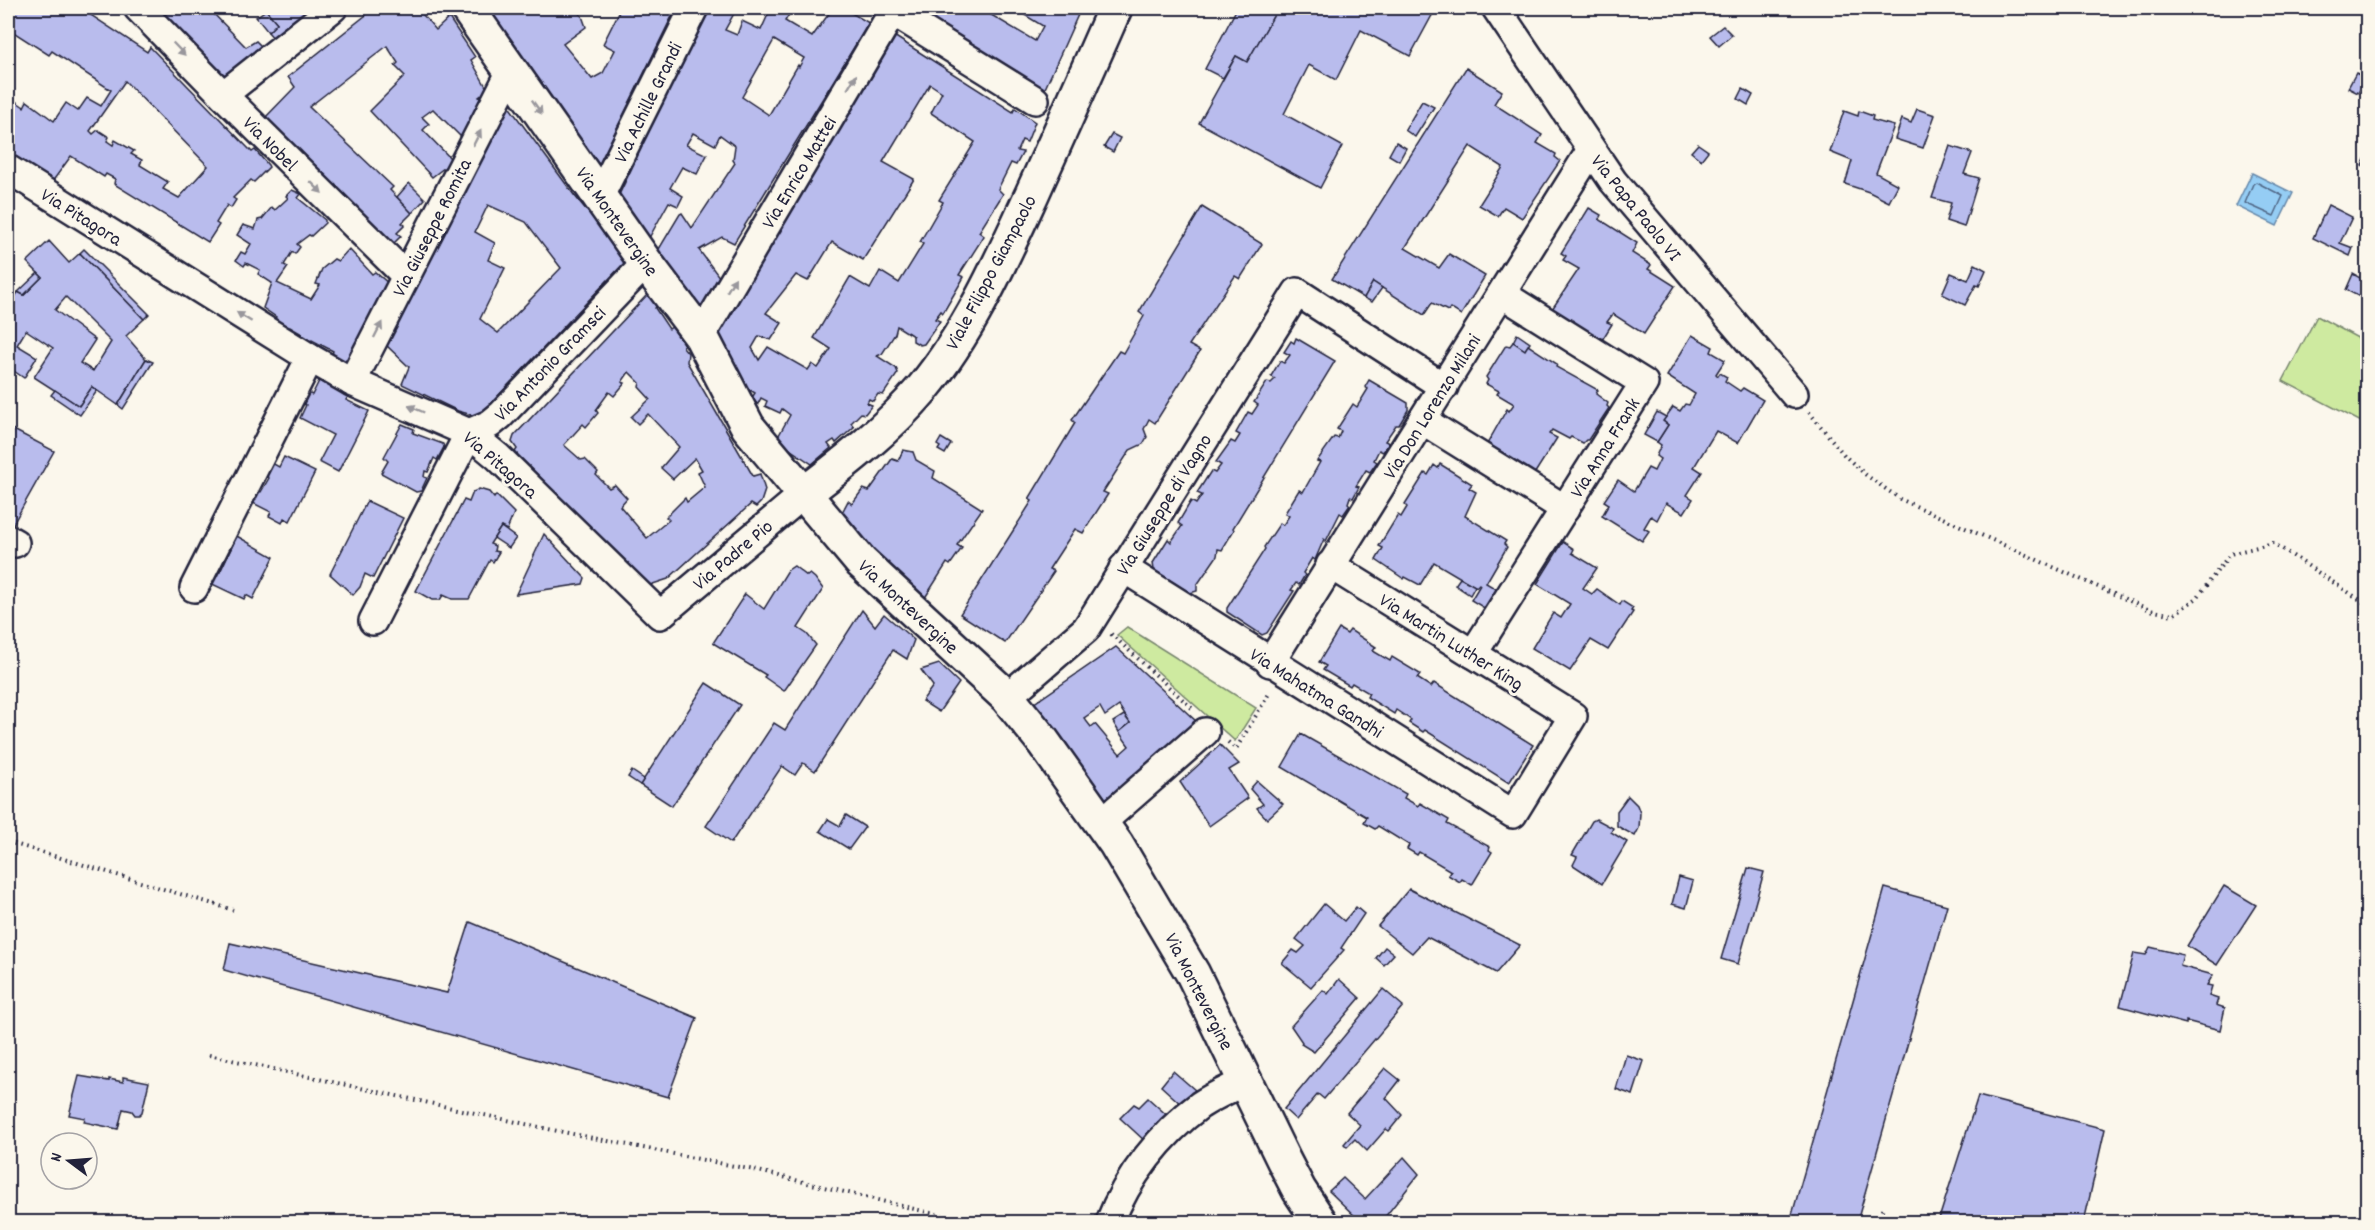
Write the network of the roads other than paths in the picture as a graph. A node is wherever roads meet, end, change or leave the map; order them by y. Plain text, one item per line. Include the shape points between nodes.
1 (138, 8) edge
2 (333, 8) edge
3 (467, 8) edge
4 (694, 8) edge
5 (1115, 8) edge
6 (1496, 8) edge
7 (892, 9) edge
8 (511, 71) junction
9 (223, 95) junction
10 (1035, 100) dead end
11 (1591, 150) junction
12 (8, 169) edge
13 (600, 196) junction
14 (646, 263) junction
15 (406, 276) junction
16 (1502, 294) junction
17 (701, 336) junction
18 (310, 358) junction
19 (352, 382) junction
20 (1444, 387) junction
21 (1794, 394) road end
22 (1422, 420) junction
23 (469, 433) junction
24 (805, 493) junction
25 (1565, 509) junction
26 (1330, 565) junction
27 (1123, 568) junction
28 (194, 588) dead end
29 (660, 615) joint
30 (373, 621) dead end
31 (1473, 654) junction
32 (1276, 667) junction
33 (1007, 697) junction
34 (1209, 728) road end
35 (1513, 814) joint
36 (1101, 823) junction
37 (1245, 1081) junction
38 (1110, 1222) edge
39 (1320, 1222) edge

1 -> 9 street, Via Nobel
2 - 9 street
3 - 8 street, Via Montevergine
4 - 13 street, Via Achille Grandi
5 - 24 street, Viale Filippo Giampaolo via 1001,260 949,353 893,420
6 - 11 street, Via Papa Paolo VI
7 - 10 street
17 -> 7 street, Via Enrico Mattei
8 -> 13 street, Via Montevergine
15 -> 8 street, Via Giuseppe Romita
9 -> 15 street, Via Nobel
11 - 16 street, Via Don Lorenzo Milani
11 - 21 street, Via Papa Paolo VI
18 -> 12 street, Via Pitagora
13 - 14 street, Via Montevergine
14 - 17 street, Via Montevergine
14 - 23 street, Via Antonio Gramsci via 501,415
19 -> 15 street, Via Giuseppe Romita
16 - 20 street, Via Don Lorenzo Milani
16 - 25 street, Via Anna Frank via 1644,383
17 - 24 street, Via Montevergine via 748,427
18 - 19 street, Via Pitagora
18 - 28 street
23 -> 19 street, Via Pitagora
20 - 22 street, Via Don Lorenzo Milani
20 - 27 street, Via Giuseppe di Vagno via 1297,292
22 - 25 street
22 - 26 street, Via Don Lorenzo Milani
23 - 29 street, Via Pitagora
23 - 30 street
24 - 29 street, Via Padre Pio
24 - 33 street, Via Montevergine via 861,562
25 - 31 street, Via Anna Frank
26 - 31 street, Via Martin Luther King
26 - 32 street, Via Don Lorenzo Milani
27 - 32 street, Via Mahatma Gandhi
27 - 33 street, Via Giuseppe di Vagno via 1086,628
31 - 35 street, Via Martin Luther King via 1573,716
32 - 35 street, Via Mahatma Gandhi
33 - 36 street, Via Montevergine
34 - 36 street
36 - 37 street, Via Montevergine via 1166,924
37 - 38 street via 1201,1105 1172,1131 1129,1182
37 - 39 street, Via Montevergine via 1299,1190

